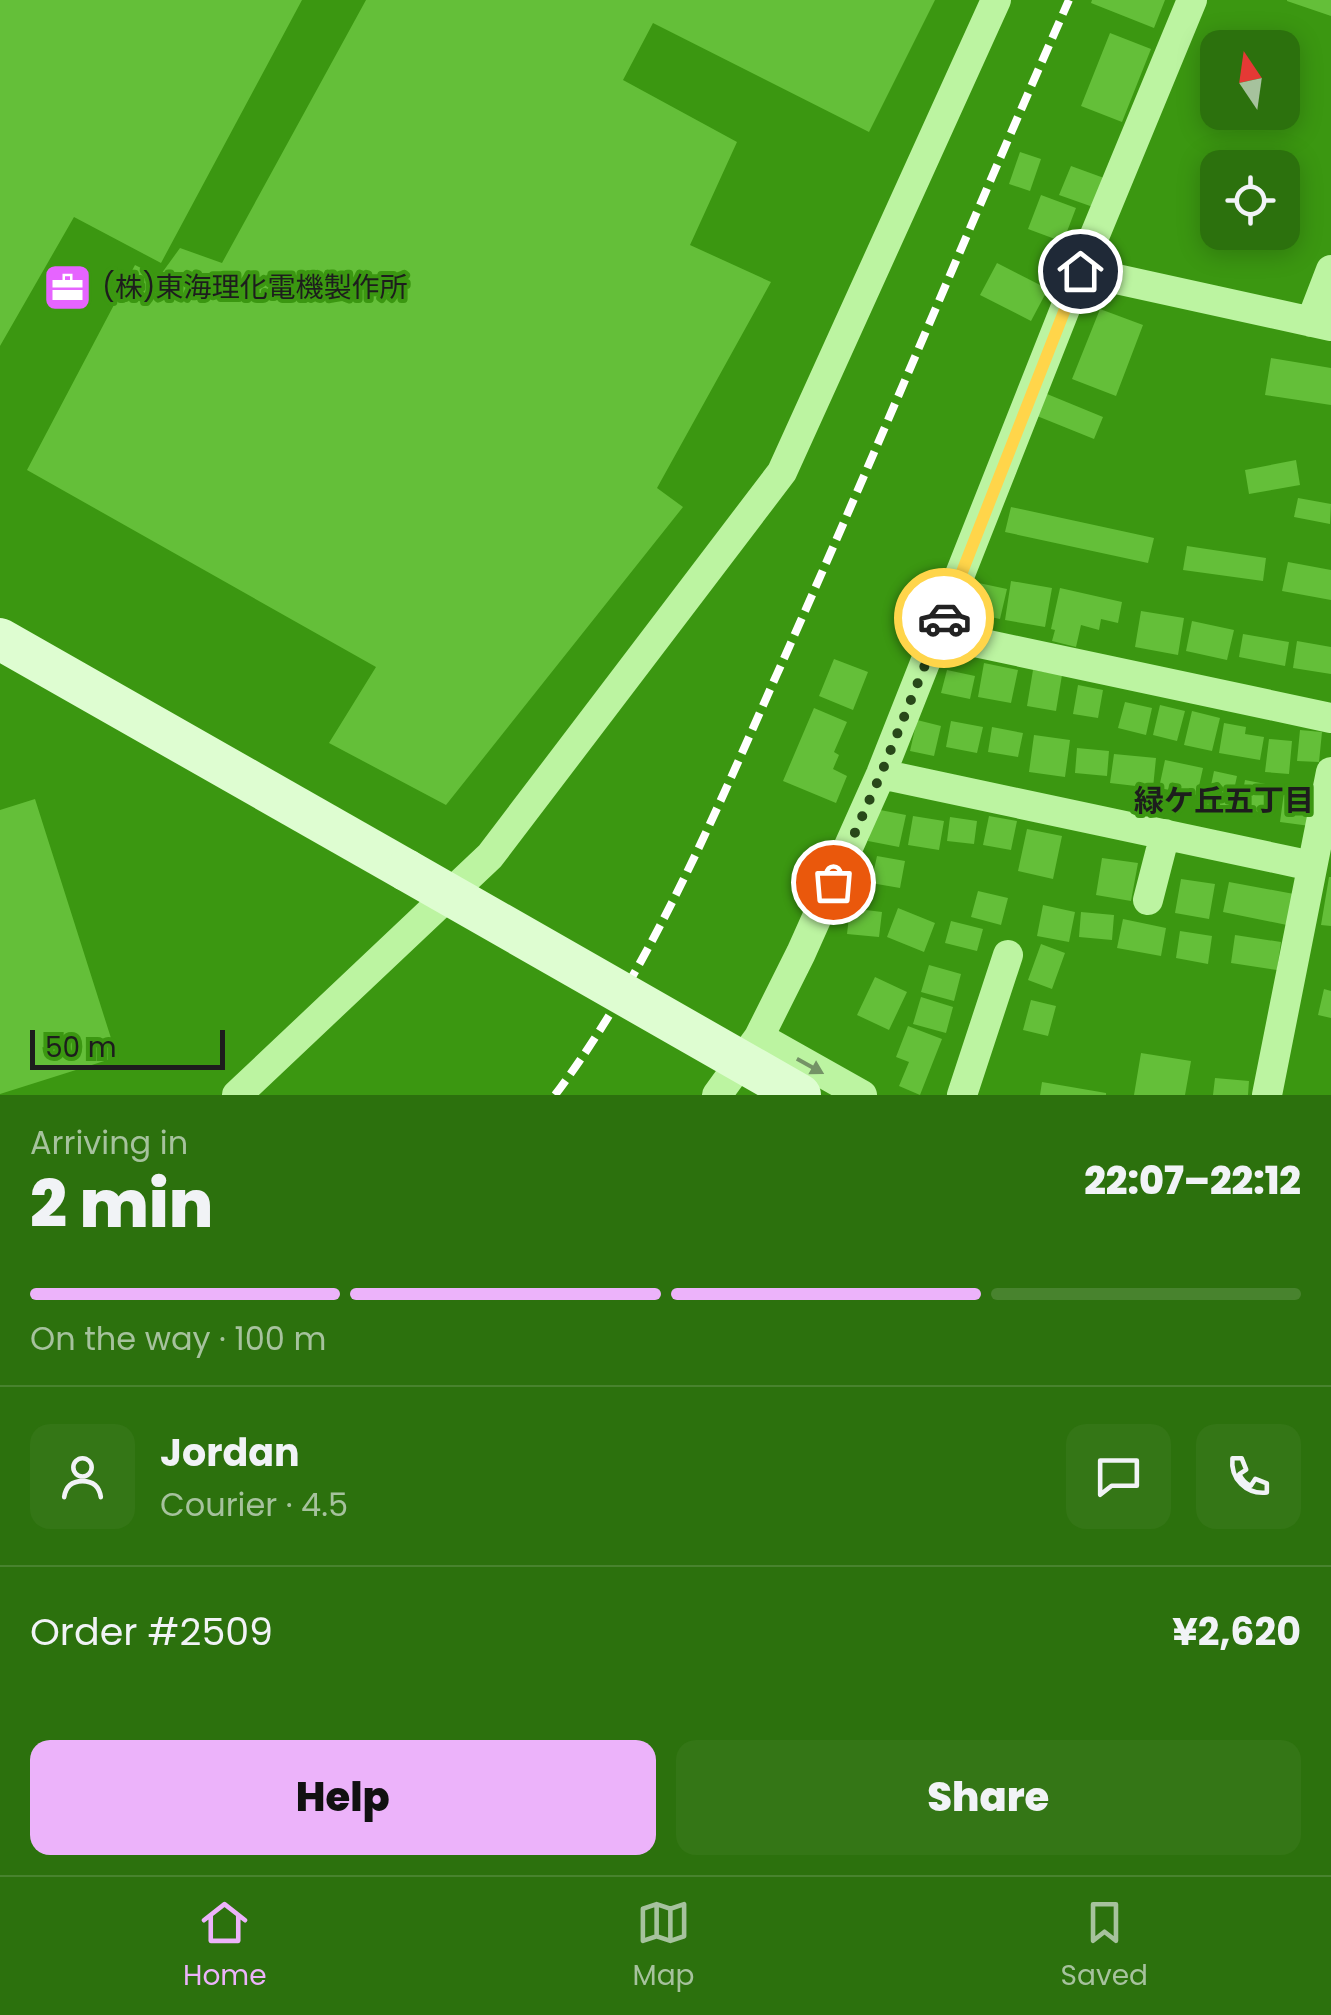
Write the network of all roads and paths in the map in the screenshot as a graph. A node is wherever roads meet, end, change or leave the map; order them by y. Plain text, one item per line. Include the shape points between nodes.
1 (996, 0) edge
2 (1192, 0) edge
3 (1331, 270) edge
4 (1080, 271) junction
5 (1321, 324) edge
6 (938, 634) junction
7 (0, 639) edge
8 (1331, 718) edge
9 (1331, 772) edge
10 (881, 774) junction
11 (1166, 834) junction
12 (1312, 866) junction
13 (1148, 900) dead end
14 (1008, 955) dead end
15 (759, 1037) junction
16 (720, 1094) edge
17 (237, 1095) edge
18 (800, 1095) edge
19 (862, 1095) edge
20 (962, 1095) edge
21 (1268, 1095) edge

1 - 17 street via 782,472 490,856
2 - 4 street
3 - 5 street
4 - 5 street
4 - 6 street
6 - 8 street
6 - 10 street
7 - 18 street, bridge
9 - 12 street
10 - 11 street
10 - 15 street
11 - 12 street
11 - 13 street
12 - 21 street
14 - 20 street
15 - 16 street
15 -> 19 street

